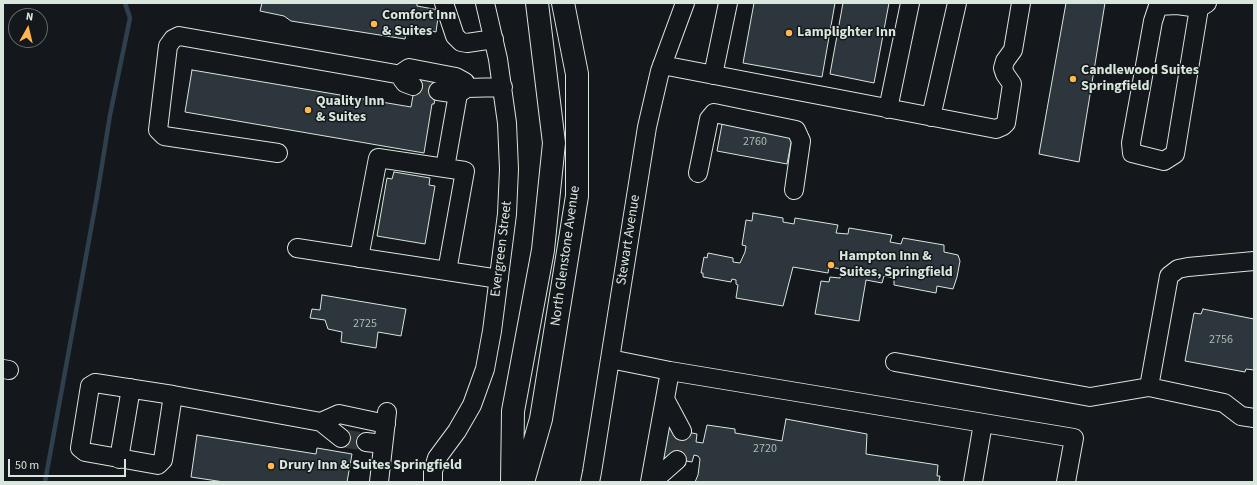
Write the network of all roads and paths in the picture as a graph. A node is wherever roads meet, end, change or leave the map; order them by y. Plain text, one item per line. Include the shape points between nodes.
1 (444, 3) edge
2 (485, 3) edge
3 (537, 3) edge
4 (563, 3) edge
5 (685, 3) edge
6 (728, 3) edge
7 (910, 3) edge
8 (957, 3) edge
9 (1022, 3) edge
10 (1203, 6) edge
11 (494, 39) junction
12 (662, 65) junction
13 (713, 75) junction
14 (502, 88) junction
15 (438, 91) tunnel mouth
16 (463, 91) junction
17 (888, 109) junction
18 (931, 117) junction
19 (278, 154) dead end
20 (445, 168) junction
21 (698, 173) dead end
22 (794, 190) dead end
23 (297, 248) dead end
24 (359, 258) junction
25 (1254, 261) edge
26 (447, 271) junction
27 (499, 279) junction
28 (610, 359) junction
29 (895, 362) dead end
30 (670, 371) junction
31 (1149, 387) junction
32 (131, 388) junction
33 (173, 395) junction
34 (665, 399) junction
35 (1254, 418) edge
36 (321, 422) junction
37 (983, 423) junction
38 (682, 431) tunnel mouth
39 (341, 438) tunnel mouth
40 (119, 459) junction
41 (677, 460) tunnel mouth
42 (379, 482) edge
43 (433, 482) edge
44 (512, 482) edge
45 (522, 482) edge
46 (590, 482) edge
47 (651, 482) edge
48 (973, 482) edge
49 (1066, 482) edge

1 - 11 street via 455,36 461,42
2 - 11 street, Evergreen Street
3 - 44 main road, North Glenstone Avenue via 554,143 543,250 513,411
4 - 45 main road, North Glenstone Avenue via 577,74 577,196 541,419
5 - 12 street, Stewart Avenue
6 - 13 street
7 - 17 street
8 - 18 street
9 - 18 street via 1013,50 1003,68 1012,84 1006,122 1003,126 996,129
10 - 10 street via 1158,6 1152,22 1131,143 1132,153 1164,161 1175,154
11 - 14 street, Evergreen Street
12 - 13 street
12 - 28 street, Stewart Avenue via 640,166
13 - 17 street
14 - 16 street
14 - 27 street, Evergreen Street via 509,169 507,214
15 - 16 street
16 - 19 street via 465,82 461,79 409,68 403,72 407,81 179,36 173,39 168,46 158,130 164,136
16 - 20 street via 456,102
17 - 18 street
20 - 24 street via 378,158
20 - 26 street via 465,171
21 - 22 street via 709,119 714,114 796,130 801,141
23 - 24 street
24 - 26 street
25 - 31 street via 1188,267 1178,269 1169,276
26 - 27 street
27 - 43 street, Evergreen Street via 489,350 479,387 472,405 437,458
28 - 30 street
28 - 46 street, Stewart Avenue
29 - 31 street via 1090,397
30 - 34 street
30 - 37 street
31 - 35 street via 1224,403 1241,416
32 - 33 street
32 - 40 street
32 - 40 street via 95,383 90,386 80,448 85,452
33 - 36 street
33 - 40 street via 162,460 158,465
34 - 38 street
34 - 47 street
36 - 39 street
36 - 42 street via 339,414 387,418 375,443
37 - 48 street
37 - 49 street via 1074,438
41 - 47 street

